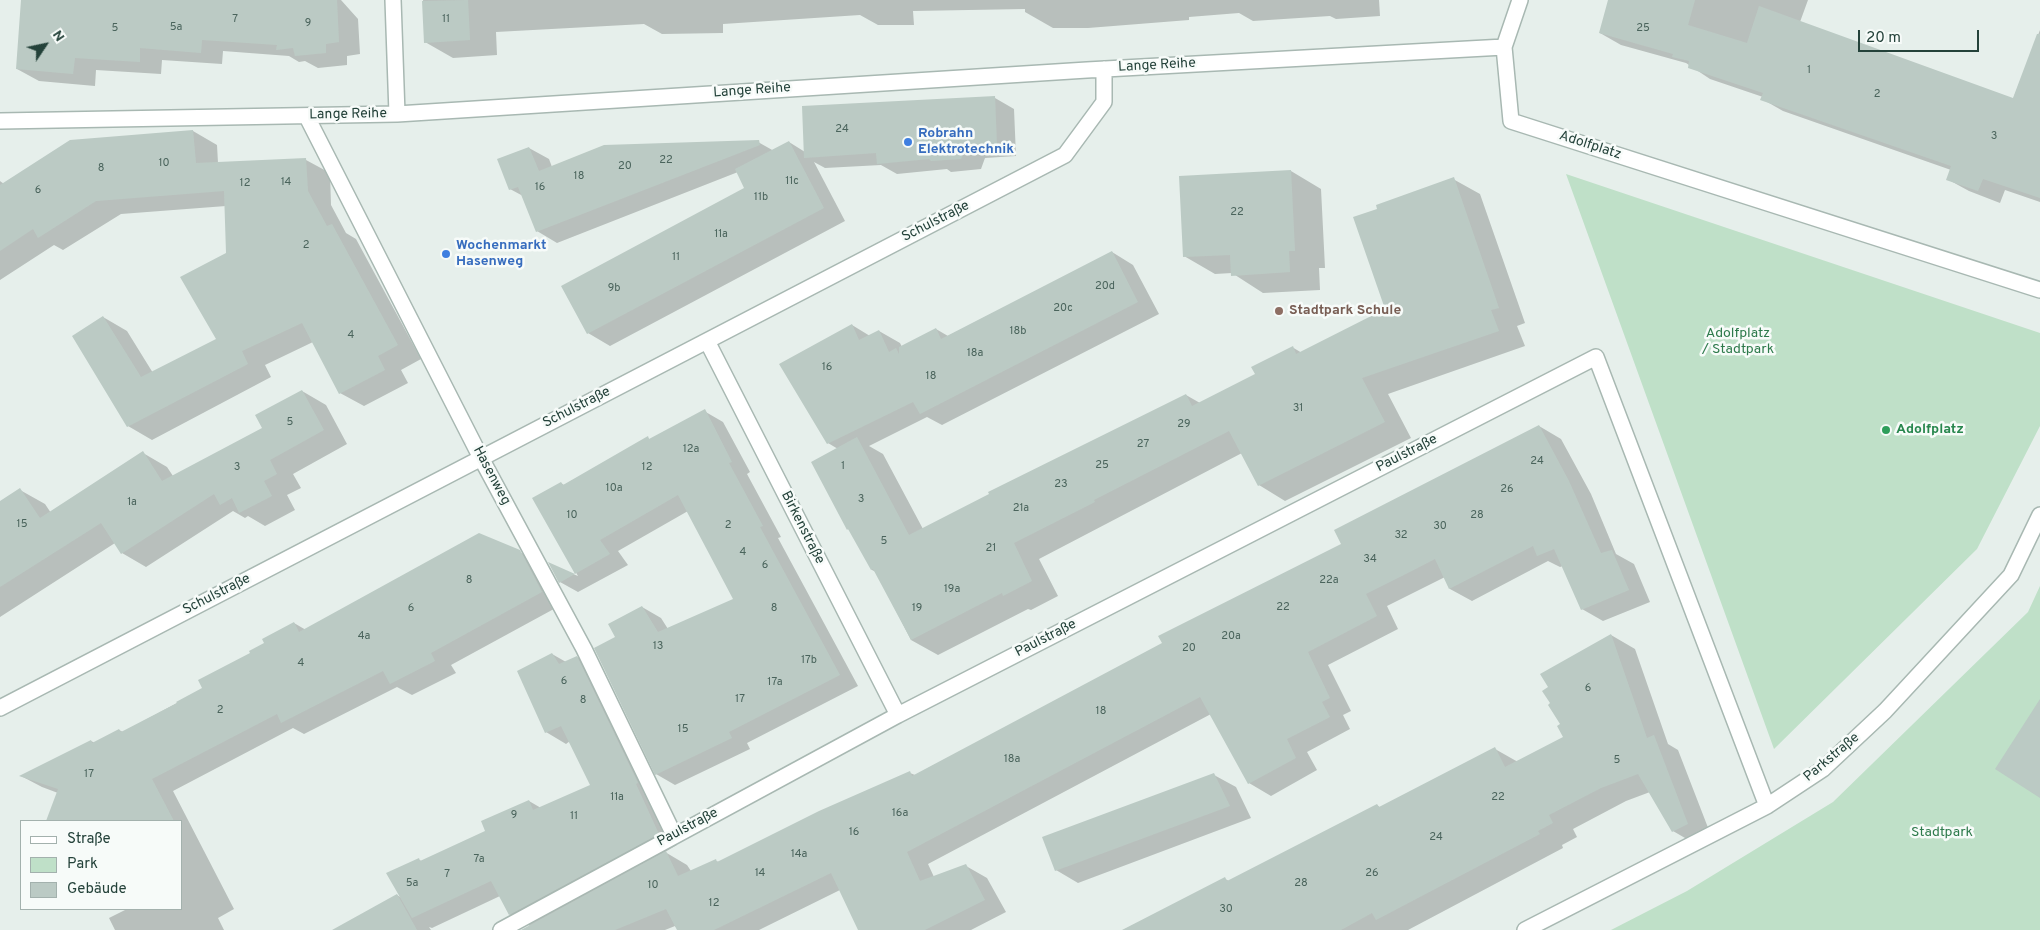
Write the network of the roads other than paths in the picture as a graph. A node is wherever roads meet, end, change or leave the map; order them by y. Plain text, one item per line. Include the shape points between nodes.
1 (393, 0) edge
2 (1520, 0) edge
3 (1504, 47) junction
4 (1104, 68) junction
5 (396, 114) junction
6 (307, 116) junction
7 (0, 121) edge
8 (2040, 290) edge
9 (706, 341) junction
10 (481, 458) junction
11 (2040, 514) edge
12 (0, 708) edge
13 (898, 715) junction
14 (1767, 806) junction
15 (674, 835) junction
16 (501, 930) edge
17 (1525, 930) edge

1 - 5 street
2 - 3 street
3 - 4 street, Lange Reihe
3 - 8 street, Adolfplatz via 1511,121
4 - 5 street, Lange Reihe
4 - 9 street, Schulstraße via 1104,102 1065,155
5 - 6 street, Lange Reihe
6 - 7 street, Lange Reihe
6 - 10 street, Hasenweg
9 - 10 street, Schulstraße
9 - 13 street, Birkenstraße
10 - 12 street, Schulstraße
10 - 15 street, Hasenweg via 584,649
11 - 14 street, Parkstraße via 2010,576 1885,711 1823,769
13 - 14 street, Paulstraße via 1596,357
13 - 15 street, Paulstraße
14 - 17 street, Parkstraße
15 - 16 street, Paulstraße

